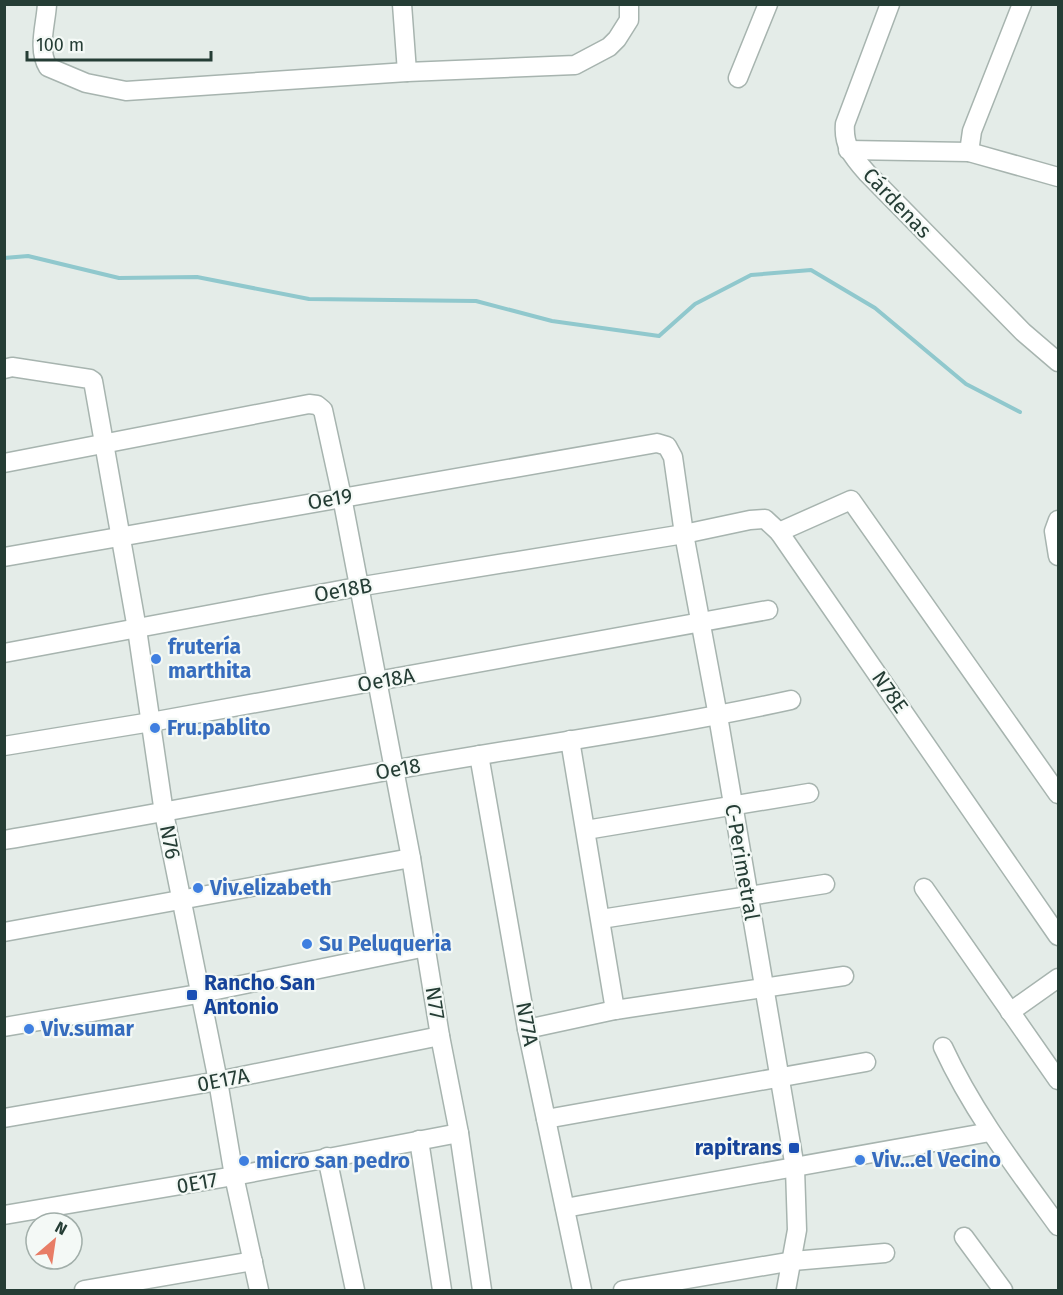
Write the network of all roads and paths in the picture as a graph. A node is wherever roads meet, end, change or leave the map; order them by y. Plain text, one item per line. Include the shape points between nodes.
1 (47, 4) edge
2 (402, 4) edge
3 (768, 4) edge
4 (890, 4) edge
5 (1022, 4) edge
6 (629, 12) edge
7 (407, 72) junction
8 (738, 78) dead end
9 (848, 150) junction
10 (969, 152) junction
11 (1059, 177) edge
12 (1058, 360) edge
13 (4, 369) edge
14 (657, 443) joint
15 (105, 445) junction
16 (4, 463) edge
17 (342, 497) junction
18 (1059, 520) edge
19 (778, 532) junction
20 (684, 534) junction
21 (121, 537) junction
22 (1059, 556) edge
23 (4, 557) edge
24 (357, 587) junction
25 (768, 610) dead end
26 (699, 624) junction
27 (137, 629) junction
28 (4, 652) edge
29 (376, 682) junction
30 (791, 700) dead end
31 (718, 716) junction
32 (151, 722) junction
33 (570, 740) junction
34 (4, 746) edge
35 (479, 756) junction
36 (394, 770) junction
37 (809, 793) dead end
38 (1059, 794) edge
39 (732, 806) junction
40 (164, 813) junction
41 (586, 830) junction
42 (4, 840) edge
43 (411, 858) junction
44 (825, 884) dead end
45 (924, 888) dead end
46 (748, 895) junction
47 (182, 901) junction
48 (601, 919) junction
49 (4, 932) edge
50 (1059, 936) edge
51 (426, 947) junction
52 (844, 976) dead end
53 (1059, 978) edge
54 (764, 988) junction
55 (201, 993) junction
56 (615, 1010) junction
57 (1010, 1012) junction
58 (4, 1027) edge
59 (527, 1029) junction
60 (440, 1036) junction
61 (943, 1047) dead end
62 (866, 1062) dead end
63 (780, 1079) junction
64 (1059, 1080) edge
65 (218, 1081) junction
66 (4, 1118) edge
67 (546, 1119) junction
68 (990, 1132) junction
69 (459, 1133) junction
70 (419, 1140) junction
71 (327, 1157) junction
72 (795, 1168) junction
73 (234, 1176) junction
74 (565, 1208) junction
75 (4, 1215) edge
76 (1059, 1226) edge
77 (964, 1237) dead end
78 (885, 1253) dead end
79 (253, 1261) junction
80 (793, 1261) junction
81 (84, 1290) edge
82 (259, 1290) edge
83 (355, 1290) edge
84 (442, 1290) edge
85 (482, 1290) edge
86 (582, 1290) edge
87 (623, 1290) edge
88 (786, 1290) edge
89 (1003, 1290) edge

1 - 7 street via 42,46 48,67 86,83 126,91
2 - 7 street
3 - 8 street
4 - 9 street, Cárdenas via 845,124
5 - 10 street via 972,131
6 - 7 street via 609,47 575,65
9 - 10 street
9 - 12 street, Cárdenas via 1023,332
10 - 11 street
13 - 15 street, N76 via 90,379
14 - 17 street, Oe19
14 - 20 street, C-Perimetral via 667,447 673,457
15 - 16 street
15 - 17 street, N77 via 309,404 320,407 324,414
15 - 21 street, N76
17 - 21 street, Oe19
17 - 24 street, N77
18 - 22 street via 1054,531
19 - 20 street, N78E via 765,519
19 - 38 street via 846,500 855,503
19 - 50 street, N78E
20 - 24 street, Oe18B
20 - 26 street, C-Perimetral
21 - 23 street, Oe19
21 - 27 street, N76
24 - 27 street, Oe18B
24 - 29 street, N77
25 - 26 street, Oe18A
26 - 29 street, Oe18A
26 - 31 street, C-Perimetral
27 - 28 street, Oe18B
27 - 32 street, N76
29 - 32 street, Oe18A
29 - 36 street, N77
30 - 31 street, Oe18
31 - 33 street, Oe18
31 - 39 street, C-Perimetral
32 - 34 street, Oe18A
32 - 40 street, N76
33 - 35 street, Oe18
33 - 41 street
35 - 36 street, Oe18
35 - 59 street, N77A
36 - 40 street, Oe18
36 - 43 street, N77
37 - 39 street
39 - 41 street
39 - 46 street, C-Perimetral
40 - 42 street, Oe18
40 - 47 street, N76
41 - 48 street
43 - 47 street
43 - 51 street, N77
44 - 46 street
45 - 57 street
46 - 48 street
46 - 54 street, C-Perimetral
47 - 49 street
47 - 55 street, N76
48 - 56 street
51 - 55 street
51 - 60 street, N77
52 - 54 street
53 - 57 street
54 - 56 street
54 - 63 street, C-Perimetral
55 - 58 street
55 - 65 street, N76
56 - 59 street
57 - 64 street
59 - 67 street, N77A
60 - 65 street, 0E17A
60 - 69 street, N77
61 - 68 street
62 - 63 street
63 - 67 street
63 - 72 street, C-Perimetral
65 - 66 street, 0E17A
65 - 73 street, N76
67 - 74 street, N77A
68 - 72 street
68 - 76 street
69 - 70 street, 0E17
69 - 85 street, N77
70 - 71 street, 0E17
70 - 84 street
71 - 73 street, 0E17
71 - 83 street
72 - 74 street
72 - 80 street, C-Perimetral via 797,1230
73 - 75 street, 0E17
73 - 79 street, N76
74 - 86 street, N77A
77 - 89 street
78 - 80 street
79 - 81 street
79 - 82 street, N76
80 - 87 street
80 - 88 street, C-Perimetral

